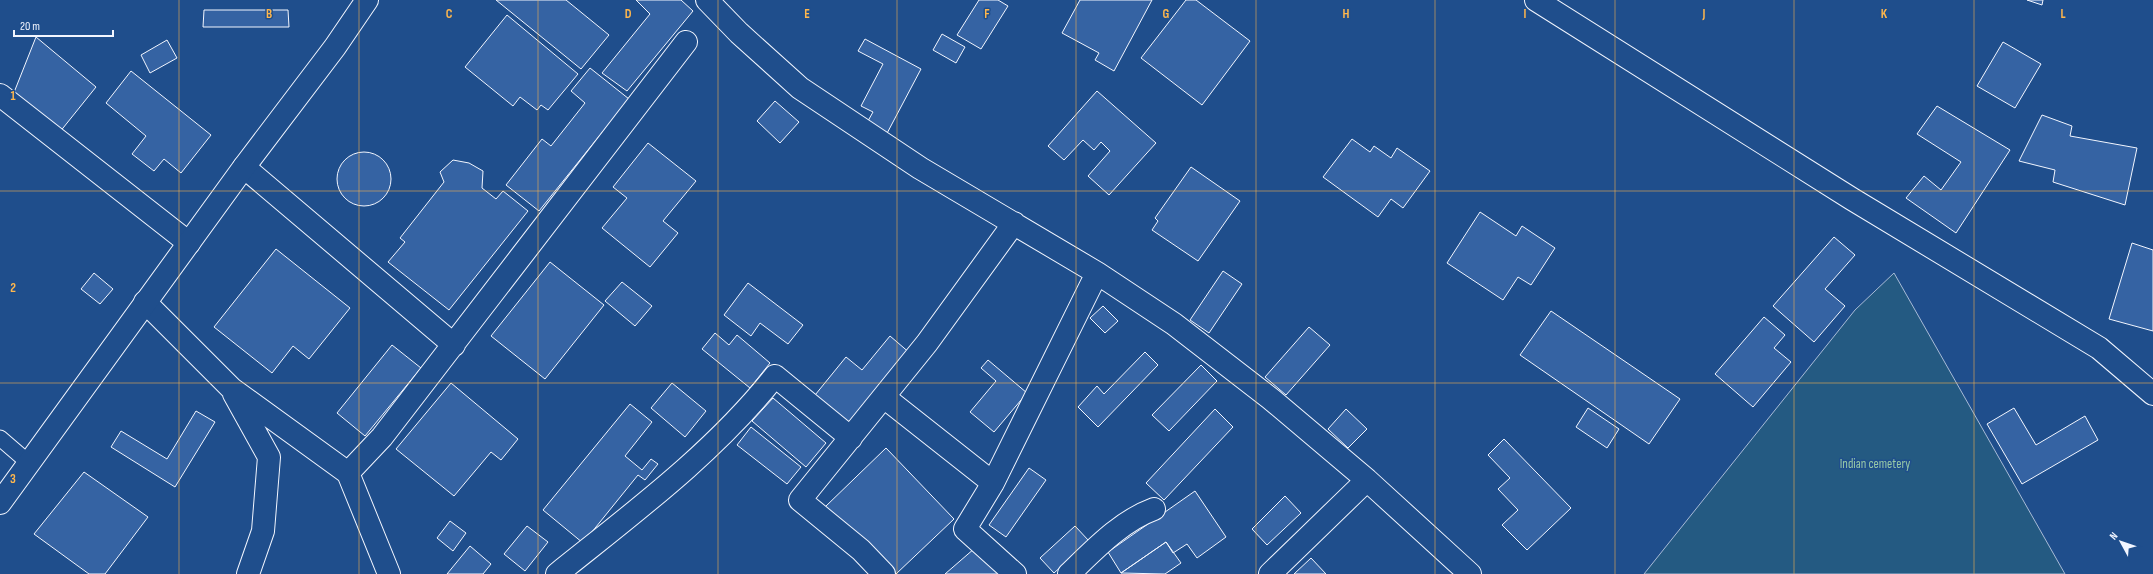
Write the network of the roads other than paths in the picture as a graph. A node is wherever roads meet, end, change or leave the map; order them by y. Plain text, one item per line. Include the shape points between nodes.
1 (367, 0) edge
2 (707, 0) edge
3 (1536, 0) edge
4 (686, 42) dead end
5 (0, 95) edge
6 (244, 167) junction
7 (1014, 223) junction
8 (188, 243) junction
9 (1097, 273) junction
10 (145, 302) junction
11 (454, 345) junction
12 (232, 389) junction
13 (2153, 394) edge
14 (884, 397) junction
15 (0, 438) edge
16 (851, 438) junction
17 (29, 463) junction
18 (348, 473) junction
19 (1368, 480) junction
20 (993, 483) junction
21 (0, 502) edge
22 (1154, 509) dead end
23 (248, 574) edge
24 (389, 574) edge
25 (557, 574) edge
26 (884, 574) edge
27 (1015, 574) edge
28 (1069, 574) edge
29 (1270, 574) edge
30 (1470, 574) edge

1 - 6 street via 335,47
2 - 7 street via 800,88 920,168
3 - 13 street via 1852,199 2099,348
4 - 11 street
5 - 8 street
6 - 8 street
6 - 11 street
7 - 9 street
7 - 14 street via 927,343
8 - 10 street
9 - 19 street via 1174,324 1271,399
9 - 20 street
10 - 12 street
10 - 17 street
11 - 18 street via 382,437
12 - 18 street
12 - 23 street via 269,458 263,531
14 - 16 street
14 - 20 street
15 - 17 lane
16 - 25 street via 775,376 719,438
16 - 26 street via 800,500 861,550
17 - 21 street
18 - 24 street
19 - 29 street
19 - 30 street
20 - 27 street via 965,529
22 - 28 street via 1138,514 1097,547

